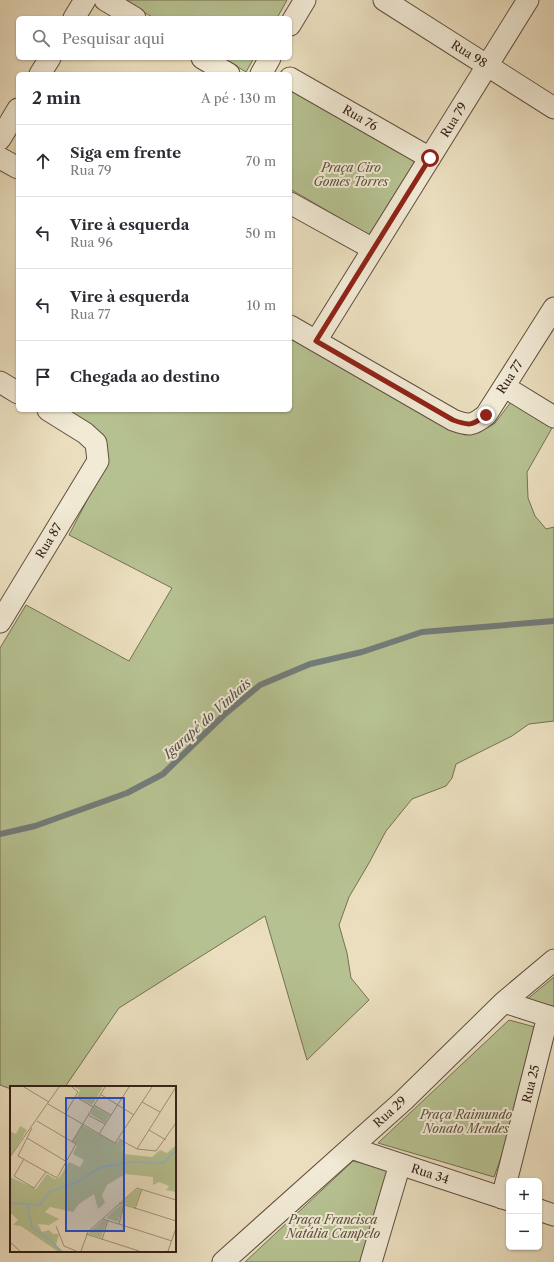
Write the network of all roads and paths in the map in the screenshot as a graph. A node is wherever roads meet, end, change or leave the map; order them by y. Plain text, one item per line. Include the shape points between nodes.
1 (85, 0) edge
2 (105, 0) edge
3 (305, 0) edge
4 (384, 0) edge
5 (528, 0) edge
6 (75, 16) edge
7 (132, 16) edge
8 (292, 22) edge
9 (49, 60) edge
10 (205, 60) edge
11 (488, 65) junction
12 (41, 72) edge
13 (226, 72) edge
14 (292, 79) edge
15 (554, 108) edge
16 (16, 112) edge
17 (0, 139) edge
18 (0, 158) edge
19 (430, 158) junction
20 (16, 167) edge
21 (292, 204) edge
22 (373, 249) junction
23 (554, 308) edge
24 (292, 327) edge
25 (316, 341) junction
26 (0, 382) edge
27 (505, 387) junction
28 (16, 392) edge
29 (55, 412) edge
30 (554, 417) edge
31 (2, 612) edge
32 (554, 960) edge
33 (504, 1002) junction
34 (551, 1017) edge
35 (351, 1148) junction
36 (400, 1164) junction
37 (511, 1178) edge
38 (506, 1199) edge
39 (542, 1211) edge
40 (554, 1215) edge
41 (223, 1262) edge
42 (371, 1262) edge

1 - 6 street
2 - 7 street
3 - 8 street
4 - 11 street, Rua 98
5 - 11 street, Rua 79
9 - 12 street
10 - 13 street
11 - 15 street, Rua 98
11 - 19 street, Rua 79
14 - 19 street, Rua 76
16 - 17 street
18 - 20 street
19 - 22 street, Rua 79
21 - 22 street
22 - 25 street, Rua 79
23 - 27 street, Rua 77
24 - 25 street, Rua 77
25 - 27 street, Rua 77 via 466,425 477,422 486,415
26 - 28 street
27 - 30 street
29 - 31 street, Rua 87 via 96,443 98,461
32 - 33 street, Rua 29
33 - 34 street
33 - 35 street, Rua 29
34 - 37 street, Rua 25
35 - 36 street, Rua 34
35 - 41 street, Rua 29
36 - 38 street, Rua 34
36 - 42 street
39 - 40 street

